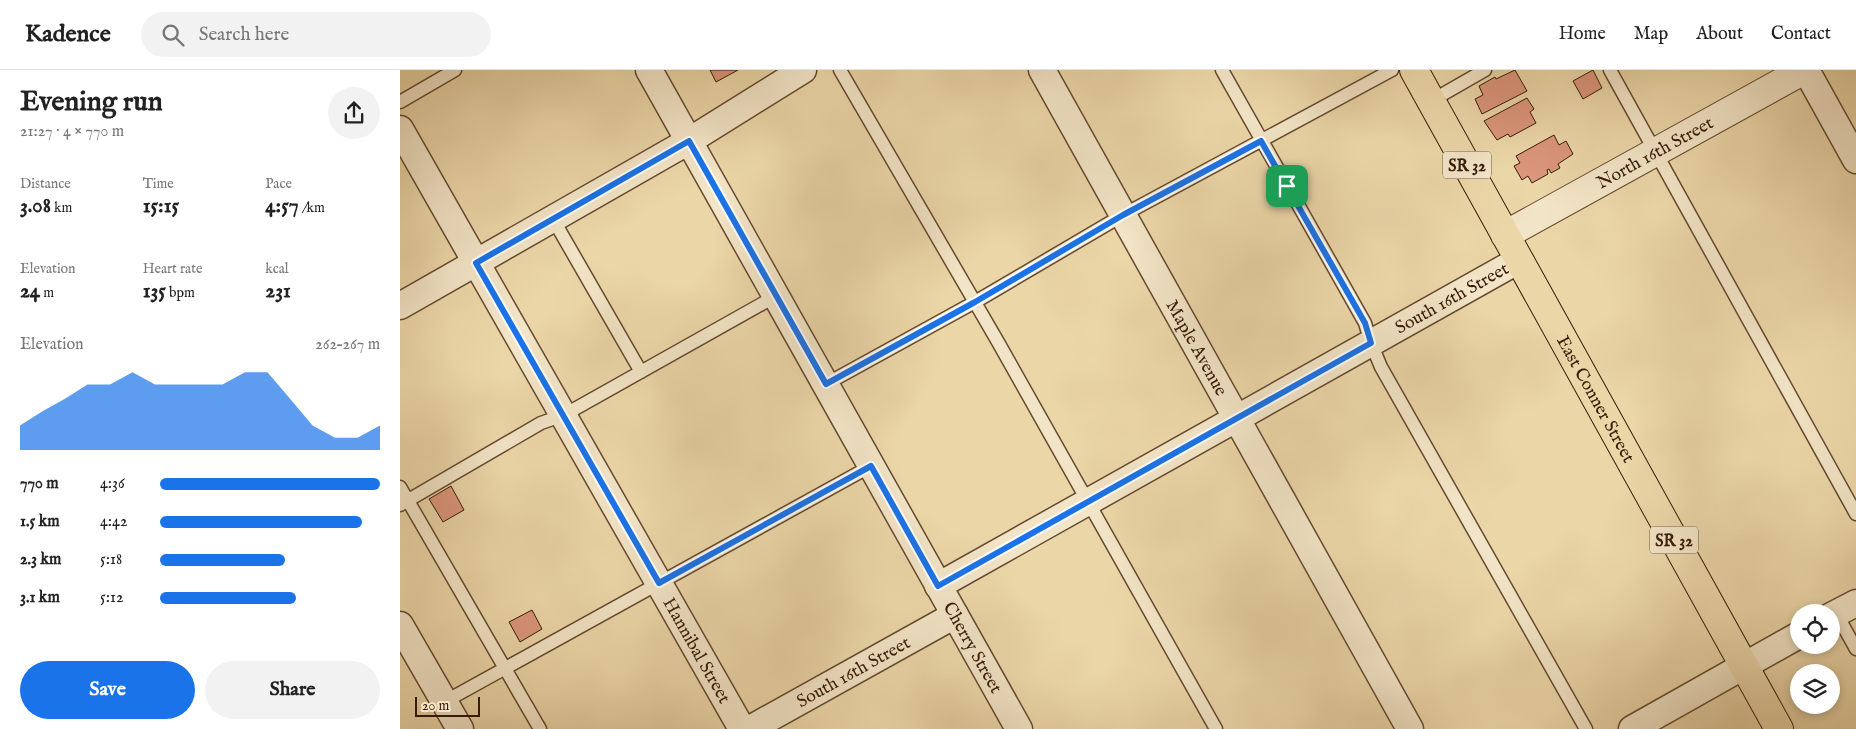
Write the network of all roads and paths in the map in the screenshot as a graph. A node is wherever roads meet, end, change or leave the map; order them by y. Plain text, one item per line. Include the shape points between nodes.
1 (455, 70) edge
2 (649, 70) edge
3 (803, 70) edge
4 (840, 70) edge
5 (1042, 70) edge
6 (1222, 70) edge
7 (1392, 70) edge
8 (1414, 70) edge
9 (1485, 70) edge
10 (1610, 70) edge
11 (1806, 70) edge
12 (400, 102) edge
13 (1431, 102) junction
14 (400, 129) edge
15 (689, 141) junction
16 (1261, 141) junction
17 (1656, 152) junction
18 (1856, 160) edge
19 (1123, 215) junction
20 (552, 219) junction
21 (1506, 235) junction
22 (1520, 260) junction
23 (476, 263) junction
24 (776, 296) junction
25 (975, 302) junction
26 (400, 306) edge
27 (1371, 343) junction
28 (641, 372) junction
29 (826, 384) junction
30 (564, 415) junction
31 (1236, 418) junction
32 (871, 466) junction
33 (400, 486) edge
34 (1088, 501) junction
35 (404, 503) edge
36 (1856, 514) edge
37 (659, 583) junction
38 (938, 586) junction
39 (1841, 611) edge
40 (955, 615) junction
41 (400, 625) edge
42 (1790, 639) edge
43 (1856, 649) edge
44 (1744, 666) junction
45 (504, 669) junction
46 (444, 702) junction
47 (460, 729) edge
48 (540, 729) edge
49 (742, 729) edge
50 (750, 729) edge
51 (1019, 729) edge
52 (1216, 729) edge
53 (1410, 729) edge
54 (1586, 729) edge
55 (1632, 729) edge
56 (1779, 729) edge

1 - 12 lane
2 - 15 street, Cherry Street
3 - 15 street
4 - 25 lane
5 - 19 street, Maple Avenue
6 - 16 lane
7 - 16 lane
8 - 13 main road, East Conner Street / SR 32
9 - 13 lane
10 - 17 lane
11 - 17 street, North 16th Street
11 - 18 street
13 - 21 main road, East Conner Street / SR 32
14 - 23 street, Hannibal Street
15 - 20 street
15 - 24 street, Cherry Street
16 - 19 lane
16 - 27 lane via 1365,323
17 - 21 street, North 16th Street
17 - 36 lane
19 - 25 lane
19 - 31 street, Maple Avenue
20 - 23 street
20 - 28 lane
21 - 22 main road, East Conner Street / SR 32
22 - 27 street, South 16th Street
22 - 44 main road, East Conner Street / SR 32
23 - 26 street
23 - 30 street, Hannibal Street
24 - 28 lane
24 - 29 street, Cherry Street
25 - 29 lane
25 - 34 lane
27 - 31 street, South 16th Street
27 - 54 lane via 1381,367
28 - 30 lane
29 - 32 street, Cherry Street
30 - 35 lane via 541,423
30 - 37 street, Hannibal Street
31 - 34 street, South 16th Street
31 - 53 street, Maple Avenue
32 - 37 lane
32 - 38 street, Cherry Street
33 - 35 lane
34 - 38 street, South 16th Street
34 - 52 lane
35 - 45 lane
37 - 45 lane
37 - 49 street, Hannibal Street
38 - 40 street, Cherry Street
39 - 43 lane
40 - 50 street, South 16th Street
40 - 51 street, Cherry Street
41 - 46 street
42 - 44 street
44 - 55 street
44 - 56 main road, East Conner Street / SR 32
45 - 46 lane
45 - 48 lane
46 - 47 street

